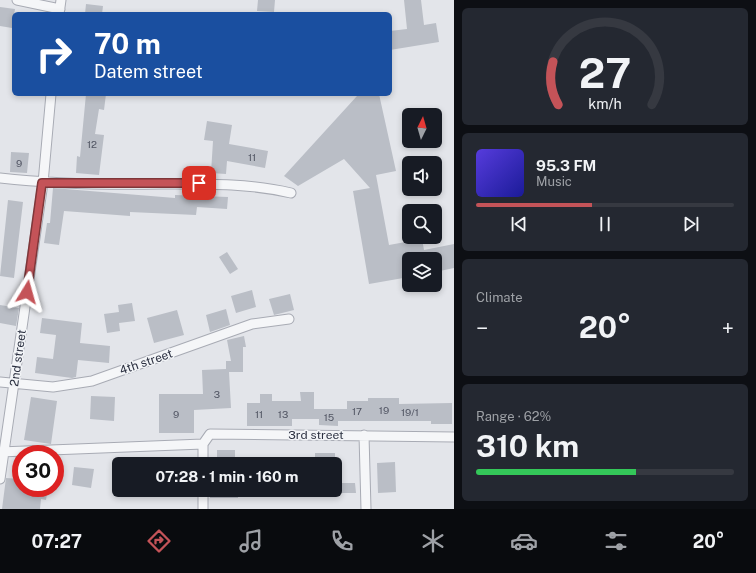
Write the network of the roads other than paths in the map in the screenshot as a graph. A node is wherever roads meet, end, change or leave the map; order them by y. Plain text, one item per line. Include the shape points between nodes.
1 (17, 0) edge
2 (60, 8) edge
3 (51, 96) edge
4 (0, 178) edge
5 (42, 183) junction
6 (291, 193) dead end
7 (289, 319) dead end
8 (0, 382) edge
9 (14, 385) junction
10 (364, 435) junction
11 (454, 438) edge
12 (203, 444) junction
13 (2, 453) edge
14 (203, 457) edge
15 (0, 479) edge
16 (203, 497) edge
17 (203, 509) edge
18 (366, 509) edge

1 - 2 street
3 - 5 street, 2nd street
4 - 5 street
5 - 6 street via 199,183 264,187
5 - 9 street, 2nd street
7 - 9 street, 4th street via 252,324 92,381 53,387
8 - 9 street, 4th street
9 - 13 street, 2nd street
10 - 11 street, 3rd street
10 - 12 street, 3rd street via 210,434
10 - 18 street
12 - 13 street
12 - 14 street
13 - 15 street, 2nd street
16 - 17 street

